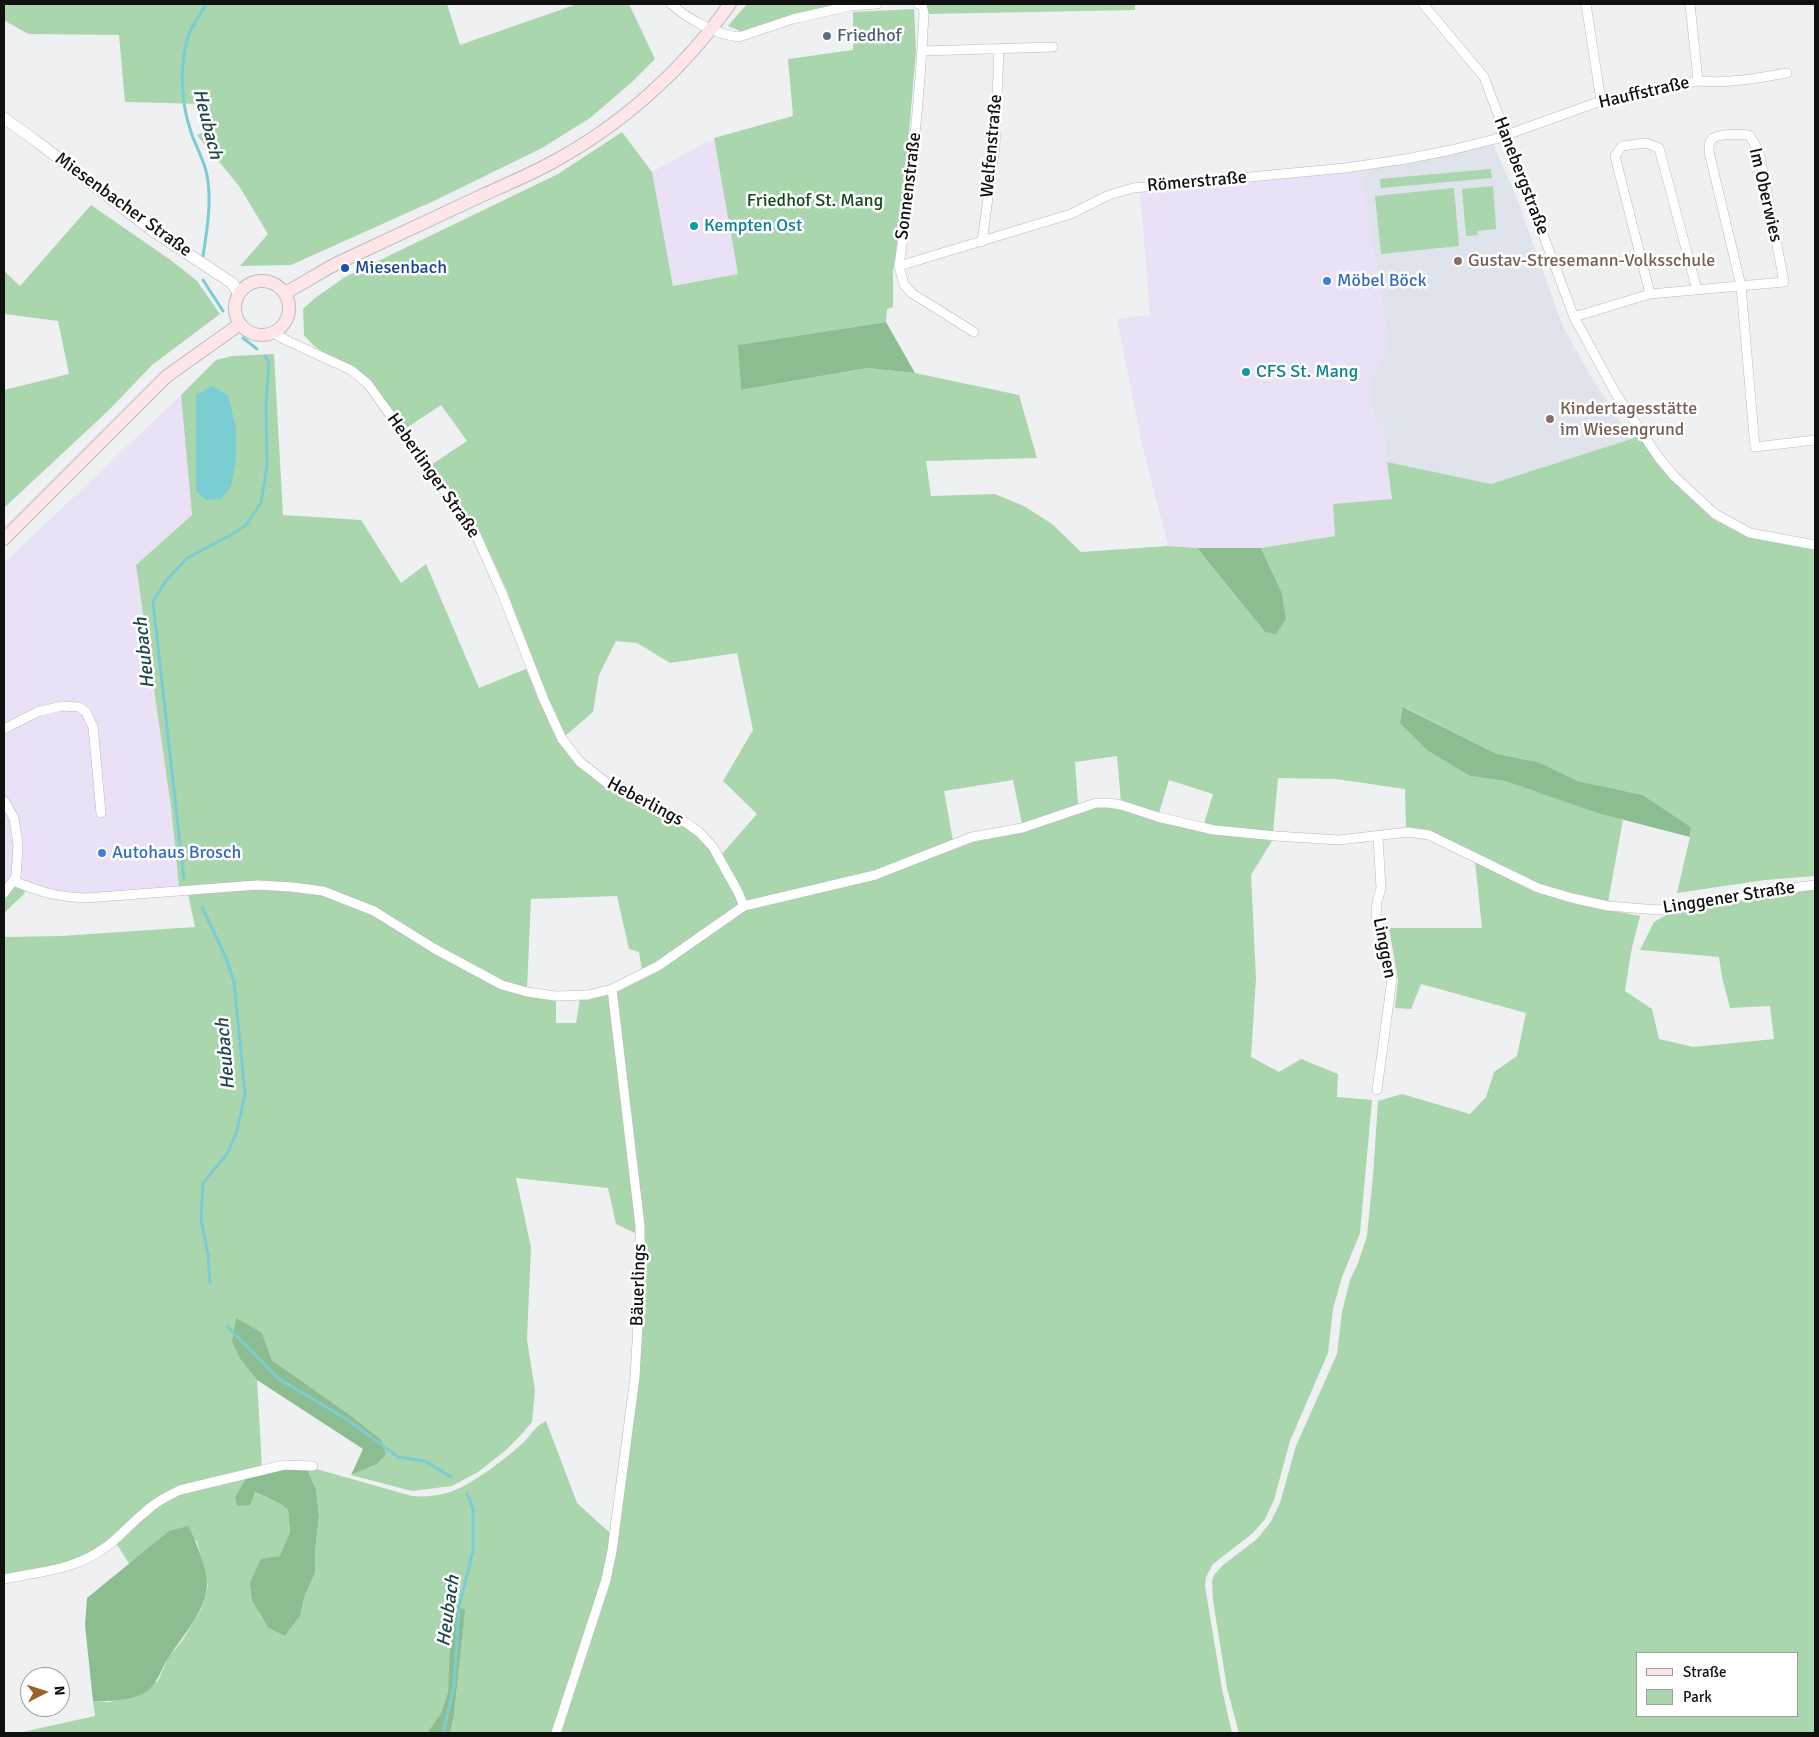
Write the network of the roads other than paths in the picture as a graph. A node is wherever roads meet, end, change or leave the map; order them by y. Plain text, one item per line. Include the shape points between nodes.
1 (671, 4) edge
2 (730, 4) edge
3 (877, 4) edge
4 (918, 4) edge
5 (1423, 4) edge
6 (1586, 4) edge
7 (1690, 4) edge
8 (715, 25) junction
9 (1054, 47) dead end
10 (999, 50) junction
11 (922, 51) junction
12 (1786, 73) dead end
13 (1698, 80) junction
14 (1601, 100) junction
15 (4, 118) edge
16 (1506, 136) junction
17 (982, 242) junction
18 (899, 266) junction
19 (1741, 286) junction
20 (1697, 290) junction
21 (284, 293) junction
22 (239, 294) junction
23 (1650, 294) junction
24 (1574, 317) junction
25 (240, 324) junction
26 (974, 332) dead end
27 (274, 333) junction
28 (1815, 440) edge
29 (4, 539) edge
30 (1815, 545) edge
31 (544, 700) joint
32 (4, 729) edge
33 (4, 801) edge
34 (101, 813) dead end
35 (1378, 837) junction
36 (13, 881) junction
37 (1815, 885) edge
38 (4, 893) edge
39 (744, 906) junction
40 (612, 990) junction
41 (1377, 1090) dead end
42 (313, 1466) dead end
43 (4, 1579) edge
44 (556, 1733) edge

1 - 8 street via 696,21
2 - 8 main road
3 - 8 street via 857,4 793,19 743,36 730,36
4 - 11 street, Sonnenstraße via 924,12
5 - 16 street, Hanebergstraße via 1484,77
6 - 14 street
7 - 13 street
8 - 21 main road via 668,78 599,133 552,163 342,260
9 - 10 street
10 - 11 street
10 - 17 street, Welfenstraße via 995,146
11 - 18 street, Sonnenstraße via 911,183
12 - 13 street, Hauffstraße via 1734,81
13 - 14 street, Hauffstraße
14 - 16 street, Hauffstraße
15 - 22 street, Miesenbacher Straße via 153,231 232,282
16 - 17 street, Römerstraße via 1451,150 1344,168 1133,188 1109,195 1072,214
16 - 24 street, Hanebergstraße
17 - 18 street, Römerstraße
18 - 26 street, Sonnenstraße via 904,285 914,294
19 - 19 street, Im Oberwies via 1784,282 1759,151 1749,135 1737,134 1714,137 1710,141 1709,152
19 - 20 street, Im Oberwies
19 - 28 street, Im Oberwies via 1755,447
20 - 23 street, Im Oberwies
20 - 23 street via 1659,148 1646,143 1622,146 1614,156
21 - 22 main road via 276,286 262,282 248,285
21 - 27 main road via 288,309 285,322
22 - 25 main road via 235,309
23 - 24 street, Im Oberwies
24 - 30 street, Hanebergstraße via 1616,394 1675,477 1715,514 1750,533
25 - 27 main road via 249,332
25 - 29 main road via 167,376
27 - 31 street, Heberlinger Straße via 352,370 383,403 476,535
31 - 39 street, Heberlings via 562,739 582,764 607,782 679,818 713,846
32 - 34 street via 37,712 62,706 80,707 86,712 93,727
33 - 36 street via 14,818 18,845
35 - 37 street, Linggener Straße via 1408,832 1429,835 1538,888 1608,906 1643,910
35 - 39 street, Linggener Straße via 1338,840 1214,830 1121,805 1096,803 1022,828 972,837 875,875
35 - 41 street, Linggen via 1381,888 1376,914 1392,979
36 - 38 street
36 - 40 street via 48,894 86,898 258,885 323,892 374,911 502,985 555,996
39 - 40 street via 658,966
40 - 44 street, Bäuerlings via 640,1226 632,1402 606,1580
42 - 43 street via 284,1465 180,1490 145,1511 103,1549 79,1563

